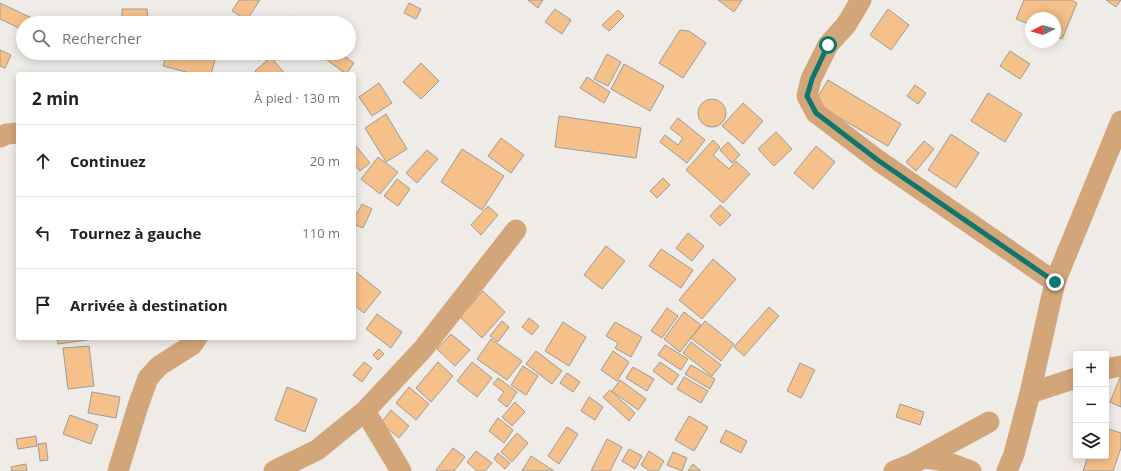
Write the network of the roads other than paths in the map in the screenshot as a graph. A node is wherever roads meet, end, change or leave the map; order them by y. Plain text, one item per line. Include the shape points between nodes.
1 (861, 0) edge
2 (1121, 121) edge
3 (16, 133) edge
4 (0, 137) edge
5 (516, 230) dead end
6 (1055, 282) junction
7 (196, 340) edge
8 (1121, 366) edge
9 (1109, 368) edge
10 (1073, 379) edge
11 (1030, 394) junction
12 (365, 410) junction
13 (989, 422) dead end
14 (925, 458) junction
15 (118, 471) edge
16 (274, 471) edge
17 (401, 471) edge
18 (894, 471) edge
19 (971, 471) edge
20 (1007, 471) edge

1 - 6 street via 846,26 828,45 812,79 807,96 816,113 879,161
2 - 6 street
3 - 4 street
5 - 12 street via 423,349
6 - 11 street
7 - 15 street via 192,345 159,366 148,378
8 - 9 street
10 - 11 street
11 - 20 street
12 - 16 street via 317,450
12 - 17 street
13 - 14 street
14 - 18 street
14 - 19 street via 944,461

